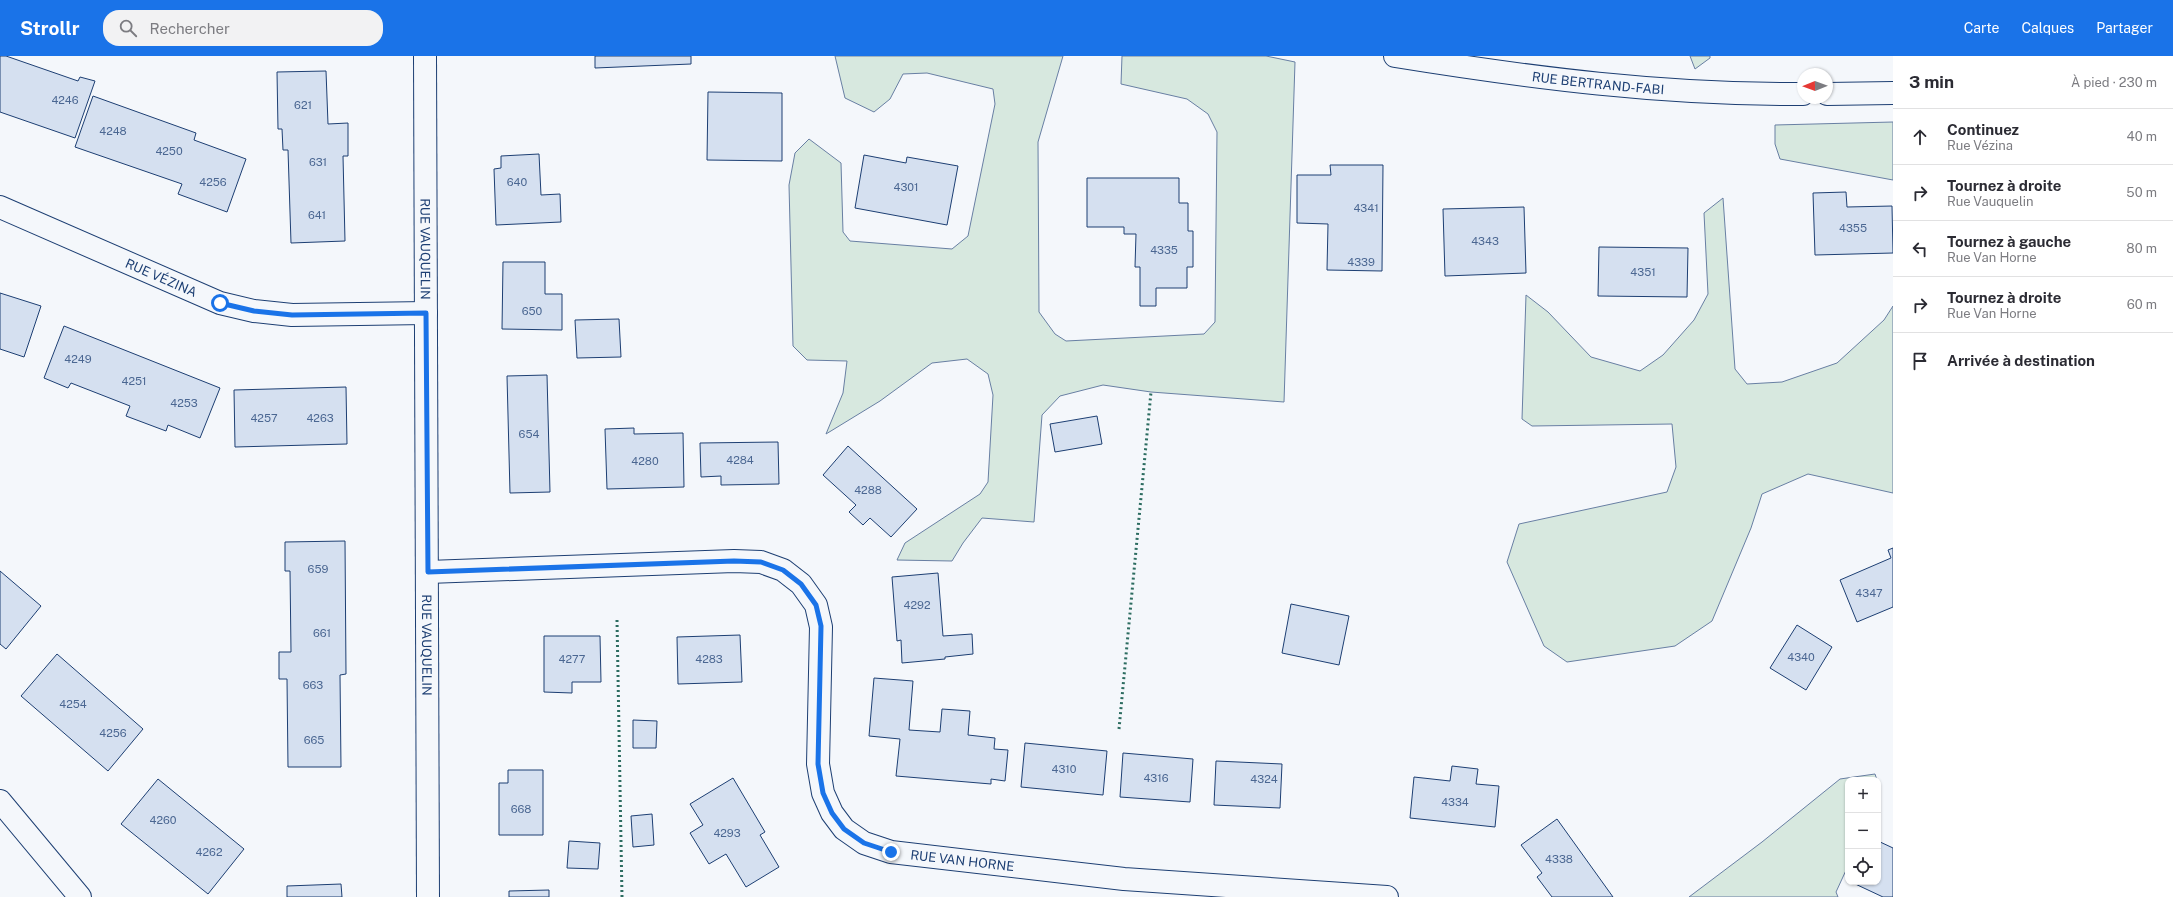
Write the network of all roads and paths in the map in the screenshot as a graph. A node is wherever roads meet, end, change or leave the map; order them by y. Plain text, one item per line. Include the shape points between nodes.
1 (425, 56) edge
2 (1395, 56) edge
3 (1893, 93) edge
4 (1797, 94) edge
5 (1833, 94) edge
6 (0, 207) edge
7 (426, 313) junction
8 (428, 572) junction
9 (0, 801) edge
10 (1124, 888) edge
11 (80, 897) edge
12 (428, 897) edge
13 (1387, 897) edge

1 - 7 street, RUE VAUQUELIN
2 - 4 street, RUE BERTRAND-FABI via 1594,85
3 - 5 street
6 - 7 street, RUE VÉZINA via 220,303 254,311 292,315
7 - 8 street, RUE VAUQUELIN
8 - 10 street, RUE VAN HORNE via 734,561 761,562 783,570 801,584 816,605 821,626 818,764 823,793 832,813 844,829 864,843 891,852
8 - 12 street, RUE VAUQUELIN
9 - 11 street
10 - 13 street, RUE VAN HORNE

